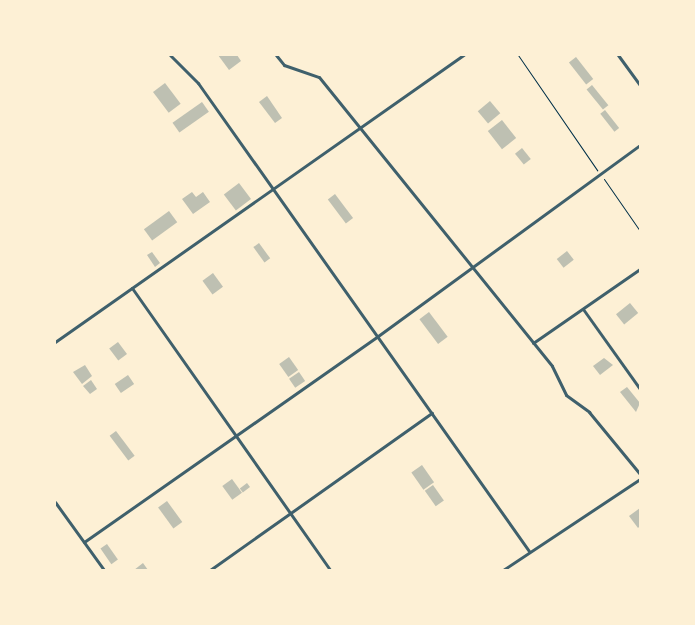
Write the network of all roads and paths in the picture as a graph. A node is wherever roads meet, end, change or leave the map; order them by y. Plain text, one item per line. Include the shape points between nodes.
1 (170, 55) edge
2 (276, 55) edge
3 (464, 55) edge
4 (518, 55) edge
5 (618, 55) edge
6 (640, 85) edge
7 (361, 128) junction
8 (640, 146) edge
9 (600, 174) junction
10 (273, 191) junction
11 (640, 231) edge
12 (470, 269) junction
13 (640, 269) edge
14 (132, 288) junction
15 (583, 309) junction
16 (378, 336) junction
17 (55, 342) edge
18 (532, 343) junction
19 (640, 389) edge
20 (432, 413) junction
21 (237, 435) junction
22 (640, 474) edge
23 (640, 479) edge
24 (55, 502) edge
25 (290, 512) junction
26 (84, 542) junction
27 (529, 551) junction
28 (104, 570) edge
29 (210, 570) edge
30 (330, 570) edge
31 (503, 570) edge

1 - 10 street via 198,83
2 - 7 street via 284,65 319,77
3 - 7 street
4 - 9 path
5 - 6 street
7 - 10 street
7 - 12 street
8 - 9 street
9 - 11 path
9 - 12 street
10 - 14 street
10 - 16 street
12 - 16 street
12 - 18 street
13 - 15 street
14 - 17 street
14 - 21 street
15 - 18 street
15 - 19 street
16 - 20 street
16 - 21 street
18 - 22 street via 552,366 566,395 589,412
20 - 25 street
20 - 27 street
21 - 25 street
21 - 26 street
23 - 27 street
24 - 26 street
25 - 29 street
25 - 30 street
26 - 28 street
27 - 31 street

